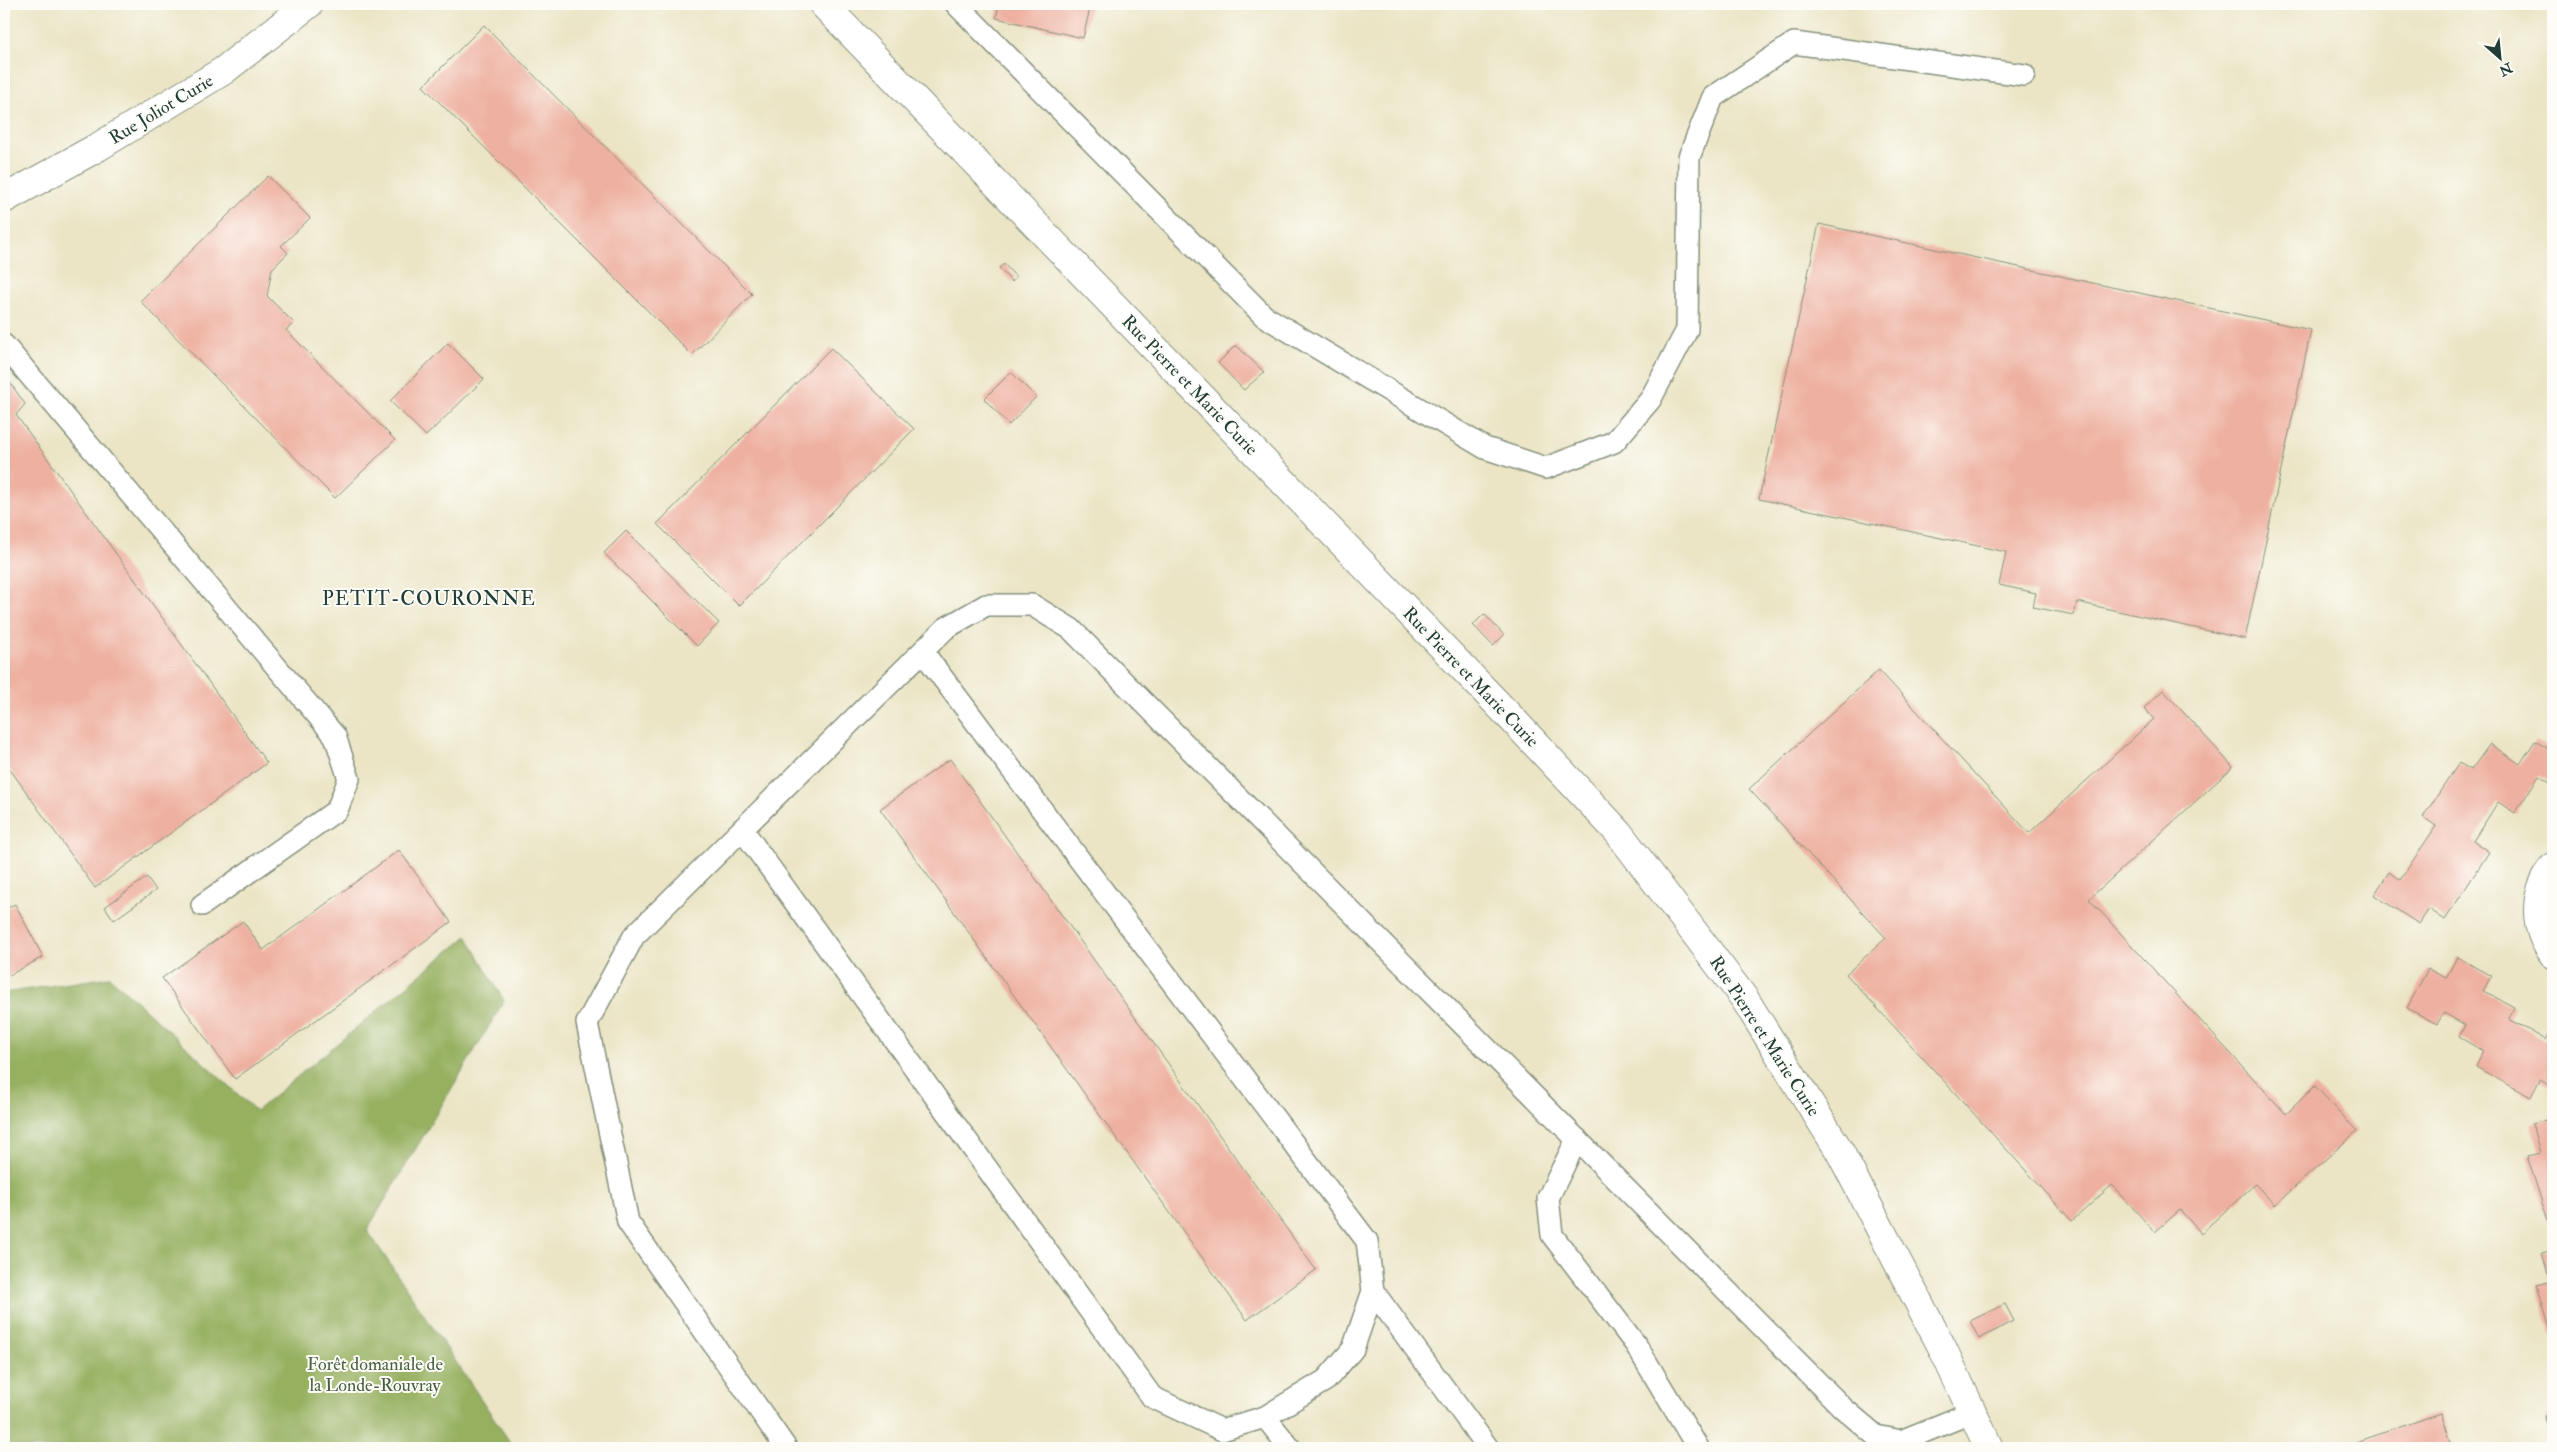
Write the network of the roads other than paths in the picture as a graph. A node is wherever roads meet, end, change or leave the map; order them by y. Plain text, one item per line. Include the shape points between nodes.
1 (309, 4) edge
2 (822, 4) edge
3 (956, 4) edge
4 (2024, 75) dead end
5 (4, 199) edge
6 (4, 344) edge
7 (923, 652) junction
8 (742, 829) junction
9 (2553, 867) edge
10 (202, 905) dead end
11 (2553, 954) edge
12 (1576, 1139) junction
13 (1373, 1291) junction
14 (1973, 1412) junction
15 (1265, 1417) junction
16 (1902, 1445) edge
17 (786, 1448) edge
18 (1290, 1448) edge
19 (1488, 1448) edge
20 (1698, 1448) edge
21 (1989, 1448) edge

1 - 5 street, Rue Joliot Curie via 223,71 98,147
2 - 14 street, Rue Pierre et Marie Curie via 1514,720 1618,832 1744,998 1839,1150
3 - 4 lane via 1264,316 1485,448 1546,468 1614,442 1650,400 1687,330 1689,157 1713,97 1794,43
6 - 10 lane via 335,736 349,779 337,810
7 - 8 lane
7 - 12 lane via 946,628 986,605 1032,605 1071,629
7 - 13 lane via 1367,1240
8 - 15 lane via 1152,1397 1222,1430
8 - 17 lane via 634,936 587,1023 628,1222
9 - 11 street via 2538,898 2538,921 2545,943
12 - 16 lane via 1843,1408 1876,1436
12 - 20 lane via 1548,1198 1552,1235 1636,1345
13 - 15 lane via 1354,1348 1326,1380
13 - 19 lane
14 - 16 lane
14 - 21 street, Rue Pierre et Marie Curie
15 - 18 lane

